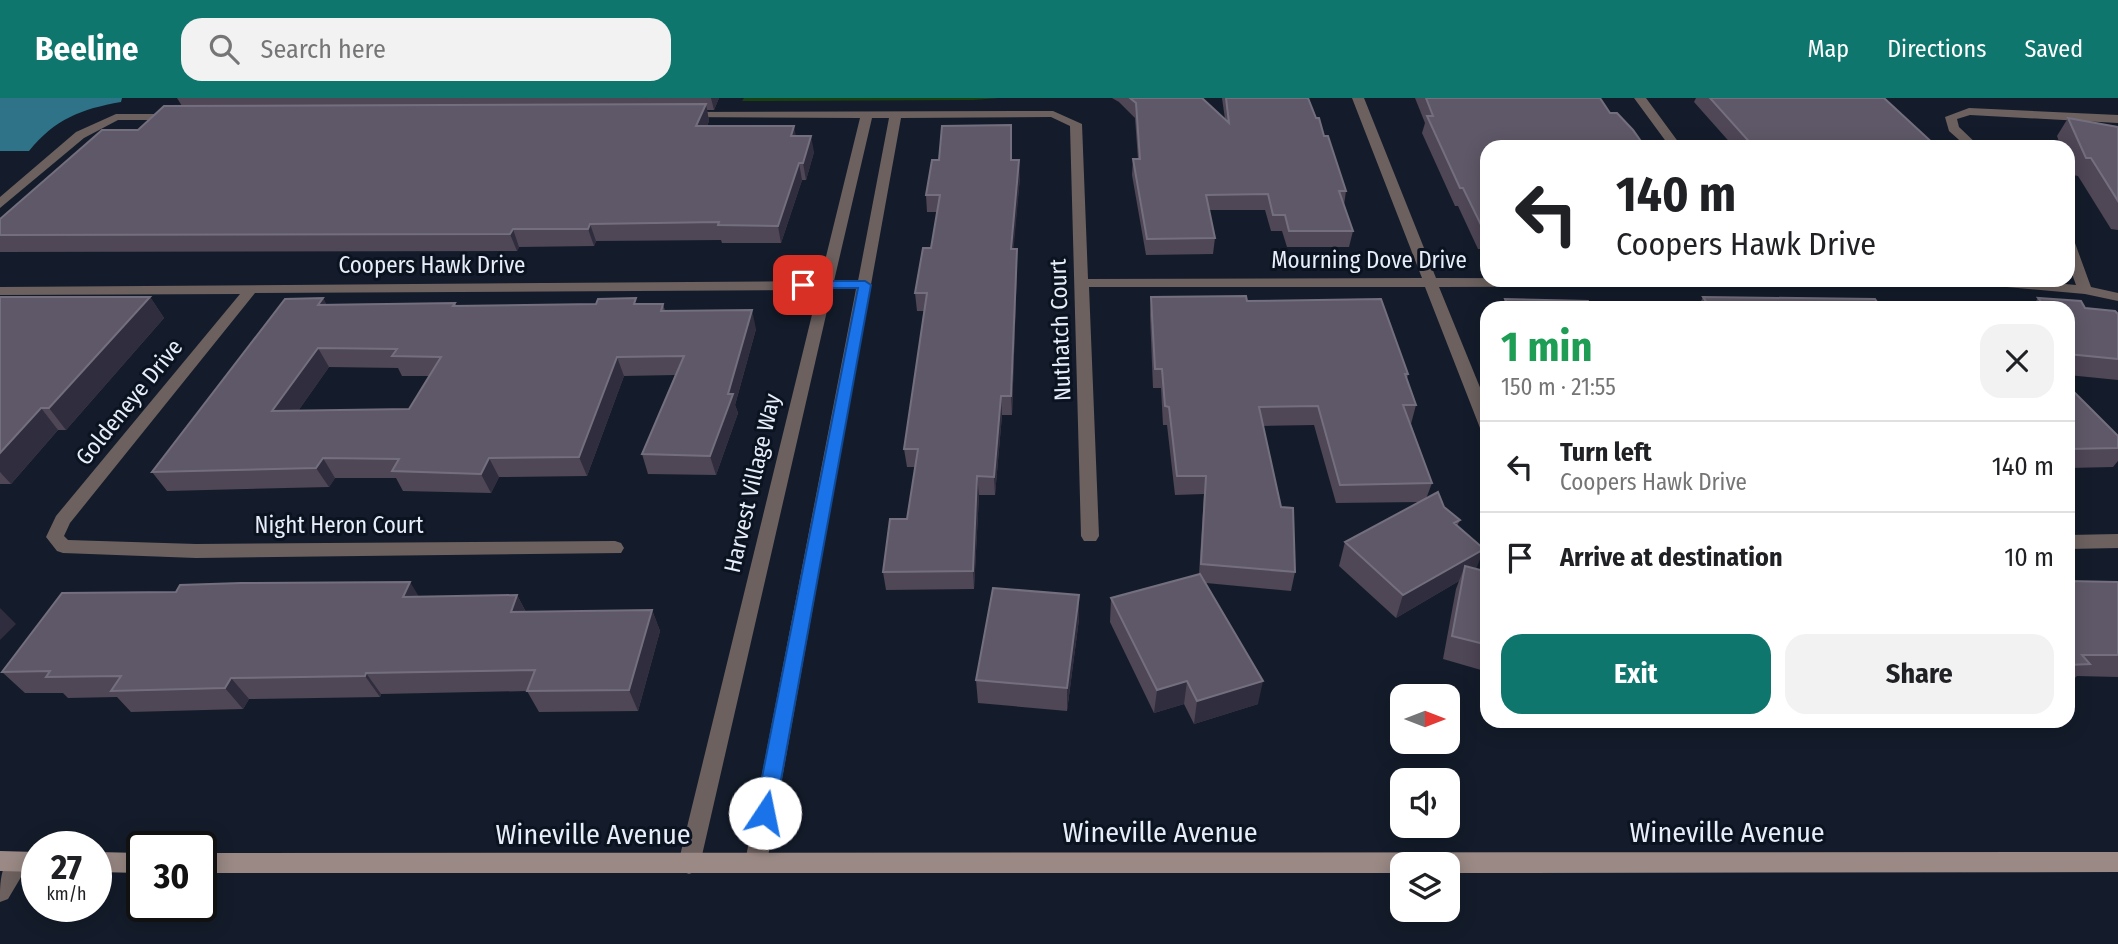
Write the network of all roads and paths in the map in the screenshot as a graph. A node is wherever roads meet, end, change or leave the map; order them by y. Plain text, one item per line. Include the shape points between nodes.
1 (1358, 98) edge
2 (1640, 98) edge
3 (867, 114) junction
4 (897, 114) junction
5 (672, 115) edge
6 (185, 117) edge
7 (2118, 119) edge
8 (1671, 140) edge
9 (1966, 140) edge
10 (0, 204) edge
11 (2075, 262) edge
12 (1430, 282) junction
13 (1480, 282) edge
14 (1082, 283) junction
15 (827, 285) junction
16 (865, 285) junction
17 (2052, 287) edge
18 (251, 289) junction
19 (2085, 290) junction
20 (0, 291) edge
21 (2118, 297) edge
22 (1480, 408) edge
23 (1090, 536) dead end
24 (2118, 541) edge
25 (2075, 542) edge
26 (63, 546) joint
27 (615, 548) dead end
28 (19, 862) edge
29 (756, 862) junction
30 (2118, 862) edge
31 (217, 863) edge
32 (689, 864) junction
33 (0, 891) edge

1 - 12 street
2 - 8 street
3 - 4 street
3 - 5 street
3 - 15 street, Harvest Village Way
4 - 14 street, Nuthatch Court via 1053,114 1076,124
4 - 16 street
6 - 10 street via 116,117 80,135
7 - 9 street via 1969,111 1951,117 1953,128
11 - 19 street
12 - 13 street, Mourning Dove Drive
12 - 14 street, Mourning Dove Drive
12 - 22 street
14 - 23 street, Nuthatch Court
15 - 16 street, Coopers Hawk Drive
15 - 18 street, Coopers Hawk Drive
15 - 32 street, Harvest Village Way
16 - 29 street
17 - 19 street, Mourning Dove Drive
18 - 20 street, Coopers Hawk Drive
18 - 26 street, Goldeneye Drive via 62,520 55,537
19 - 21 street, Mourning Dove Drive
24 - 25 street
26 - 27 street, Night Heron Court via 196,551
28 - 33 street
29 - 30 main road, Wineville Avenue
29 - 32 main road, Wineville Avenue
31 - 32 main road, Wineville Avenue

